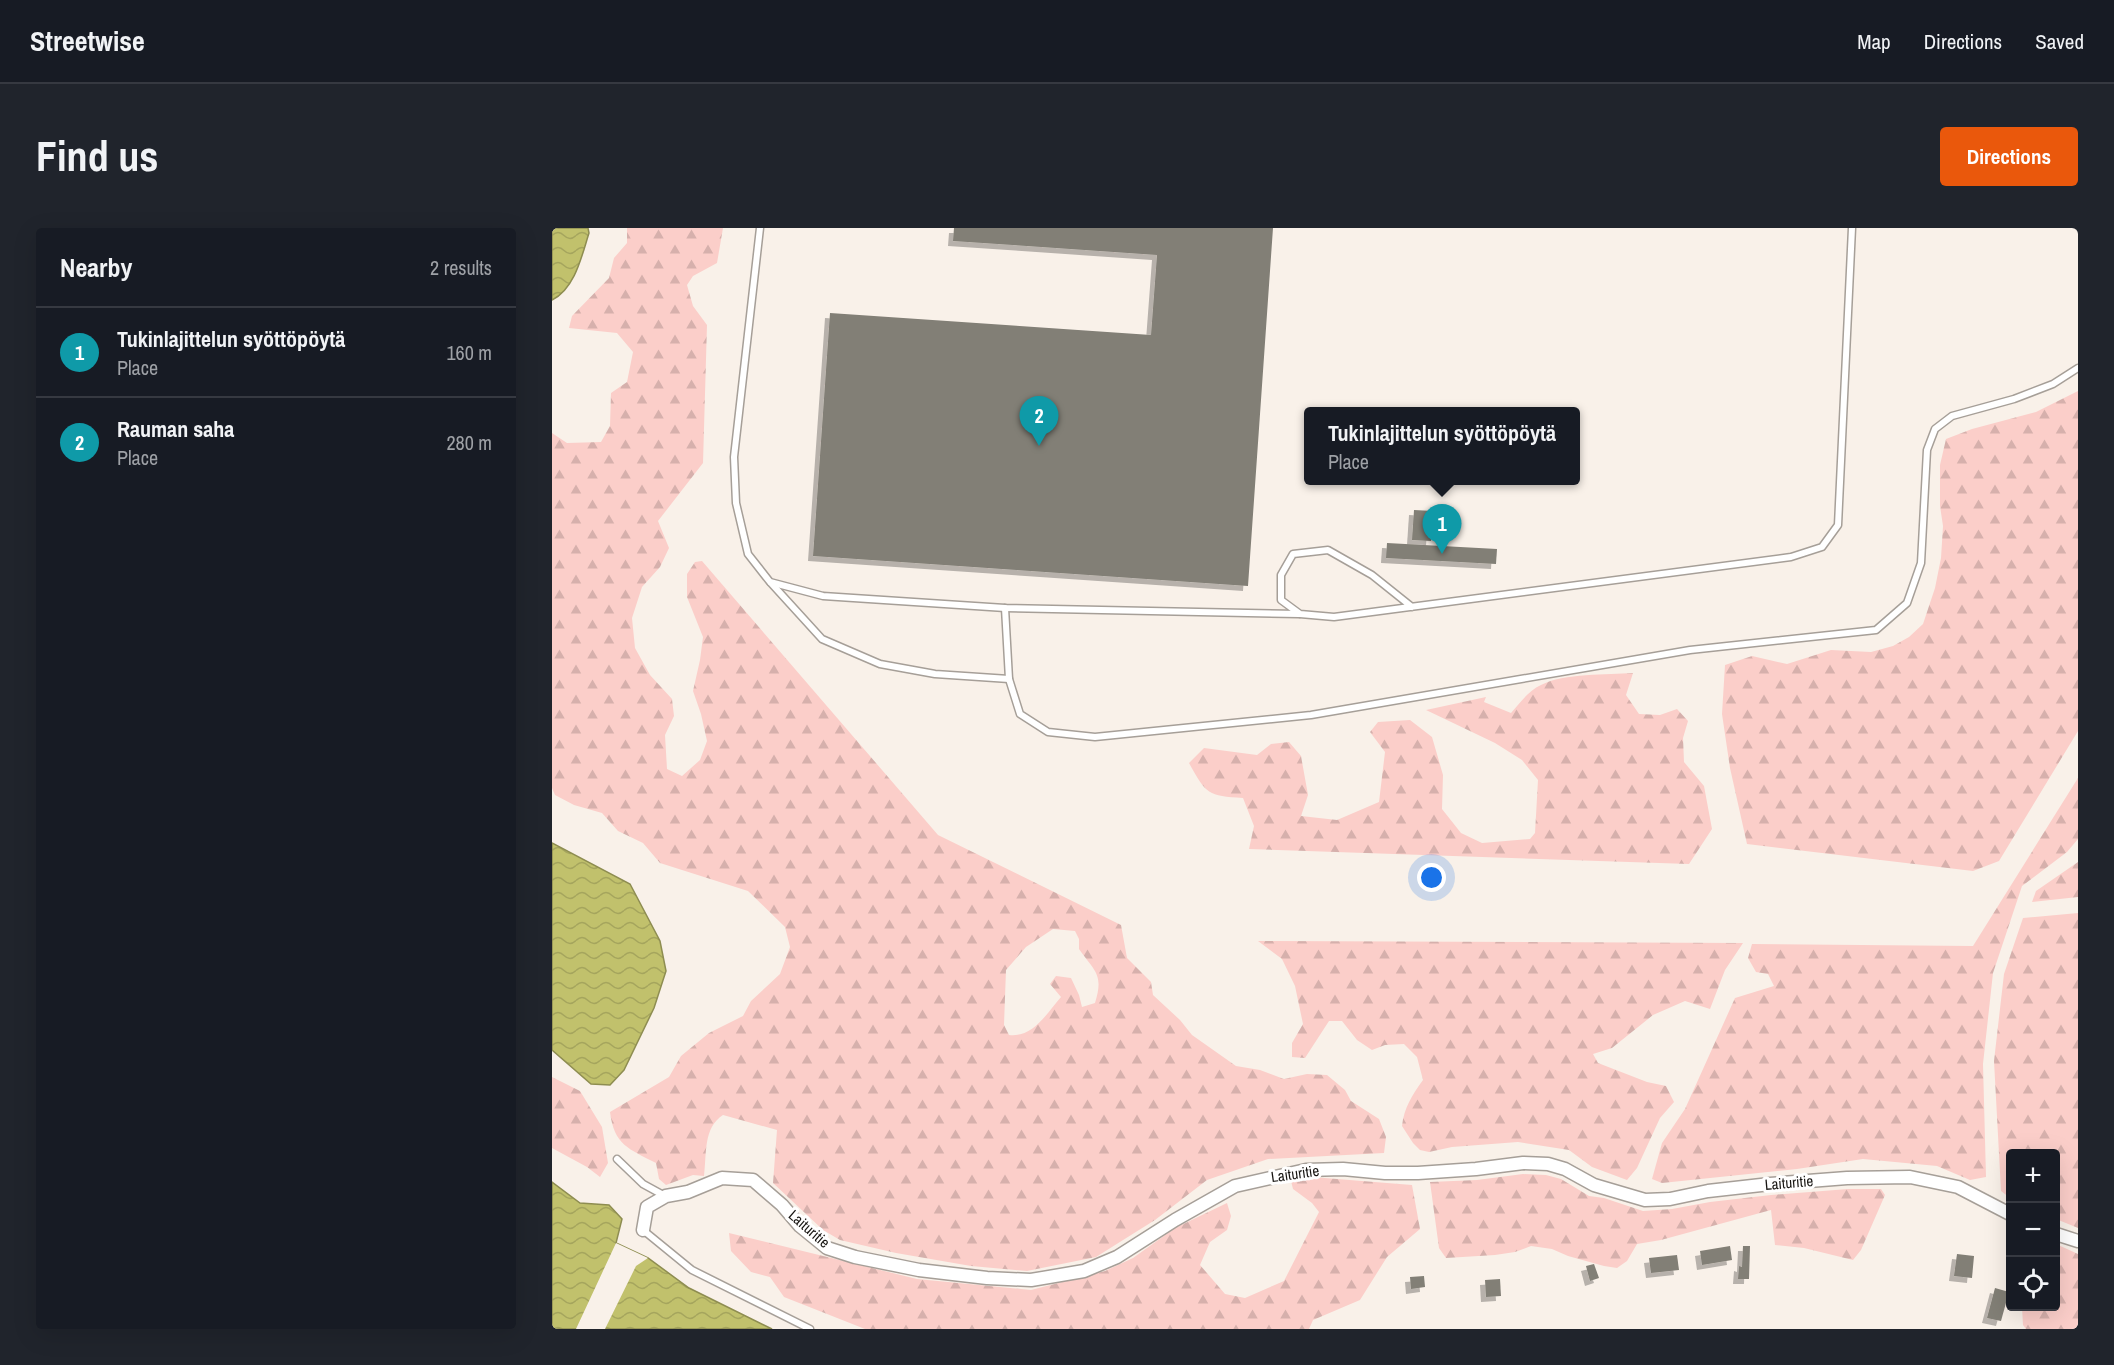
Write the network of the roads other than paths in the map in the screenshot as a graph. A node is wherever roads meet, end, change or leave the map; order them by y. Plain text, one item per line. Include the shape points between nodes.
1 (760, 228) edge
2 (1851, 228) edge
3 (2078, 368) edge
4 (770, 582) junction
5 (1412, 607) junction
6 (1005, 608) junction
7 (1300, 614) junction
8 (1009, 679) junction
9 (617, 1159) dead end
10 (666, 1196) junction
11 (2006, 1212) edge
12 (643, 1230) joint
13 (2060, 1236) edge
14 (2078, 1241) edge
15 (810, 1329) edge

1 - 4 lane via 734,457 735,503 748,555
2 - 5 lane via 1838,525 1822,547 1791,557
3 - 8 lane via 2053,384 2014,399 1952,416 1935,429 1927,450 1921,563 1907,603 1876,630 1690,650 1311,715 1095,737 1048,732 1020,714
4 - 6 lane via 823,596
4 - 8 lane via 822,639 880,664 935,674
5 - 7 lane via 1334,617
5 - 7 lane via 1372,575 1328,550 1293,554 1281,575 1281,600
6 - 7 lane
6 - 8 lane
9 - 10 lane via 643,1184
10 - 11 street, Laituritie via 722,1178 753,1180 827,1248 919,1270 1031,1280 1084,1271 1118,1257 1235,1186 1306,1170 1418,1173 1548,1164 1594,1185 1645,1200 1770,1184 1910,1177 1958,1187
10 - 12 street, Laituritie via 647,1207
12 - 15 lane via 692,1270
13 - 14 street

